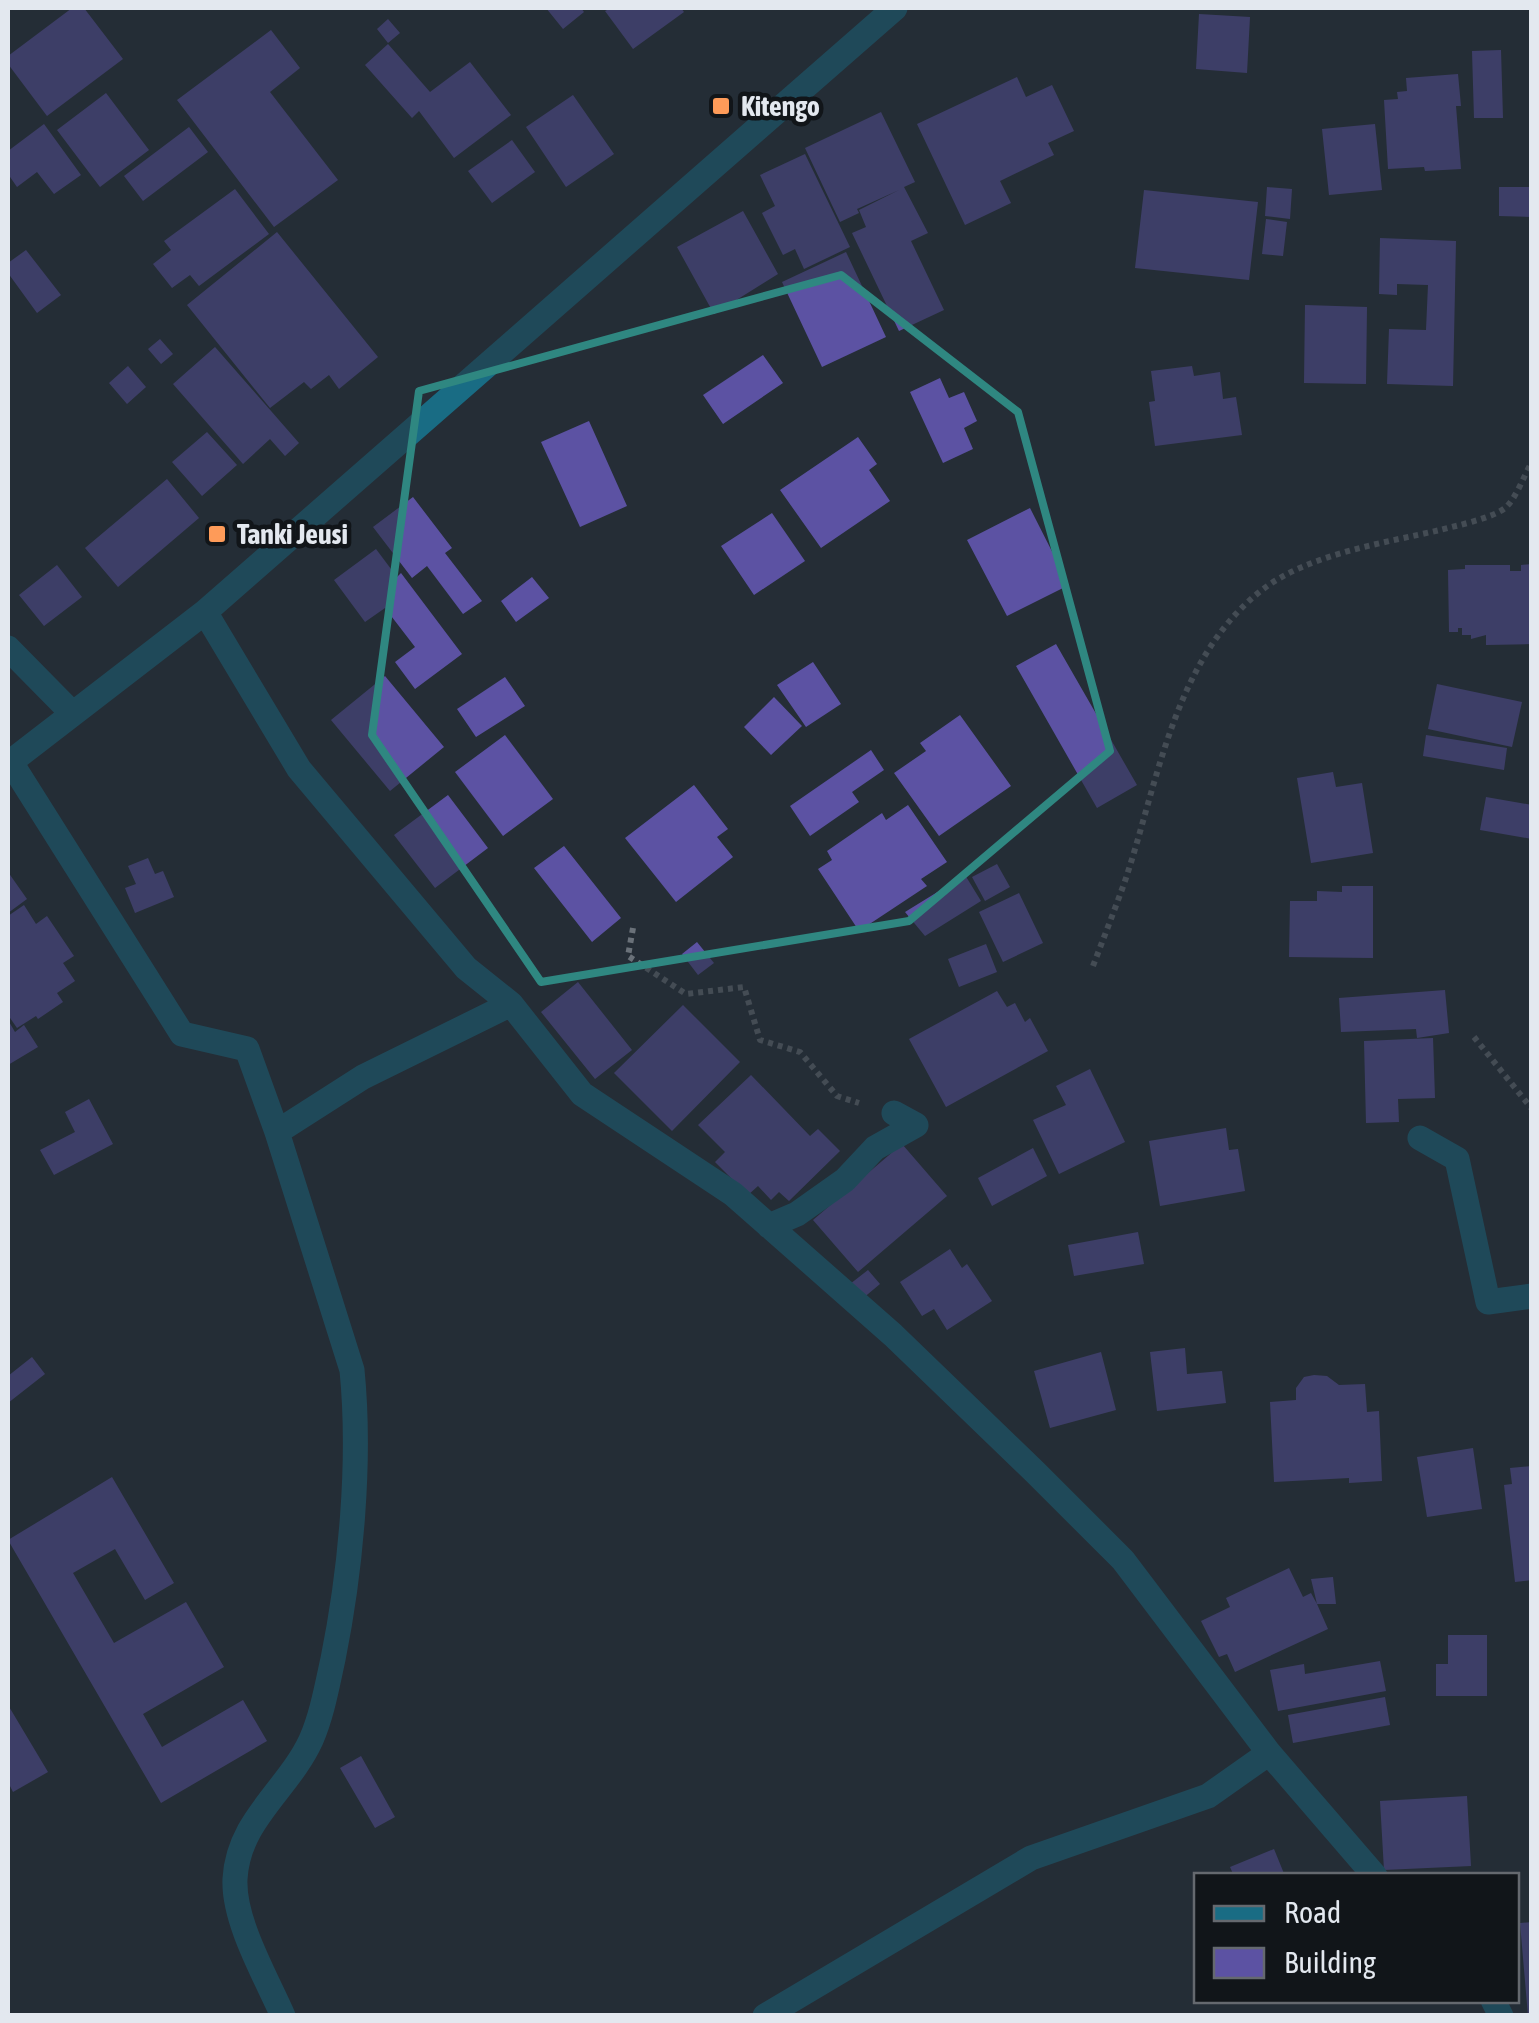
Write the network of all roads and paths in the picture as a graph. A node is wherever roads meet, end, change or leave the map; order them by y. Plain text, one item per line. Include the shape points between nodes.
1 (885, 11) edge
2 (1532, 462) edge
3 (205, 612) junction
4 (8, 648) edge
5 (72, 713) junction
6 (9, 762) edge
7 (634, 928) dead end
8 (1093, 966) dead end
9 (511, 1004) junction
10 (1474, 1038) dead end
11 (1532, 1109) edge
12 (894, 1112) joint
13 (277, 1132) junction
14 (1420, 1138) dead end
15 (769, 1226) junction
16 (1532, 1296) edge
17 (1269, 1753) junction
18 (1372, 1873) edge
19 (283, 2016) edge
20 (765, 2016) edge

1 - 3 street
2 - 8 path via 1504,508 1307,566 1262,590 1231,622 1174,722
3 - 5 street
3 - 9 street via 299,769 466,968
4 - 5 street
5 - 6 street
6 - 13 street via 182,1034 247,1049
7 - 12 path via 628,956 686,994 744,986 760,1040 800,1052 837,1096
9 - 13 street via 362,1077
9 - 15 street via 582,1094
10 - 11 path
12 - 15 street via 916,1125 875,1148 845,1180 797,1214
13 - 19 street via 352,1370 356,1407 345,1598 329,1677 310,1742 256,1817 235,1882 245,1930
14 - 16 street via 1457,1159 1488,1302
15 - 17 street via 893,1335 1123,1560
17 - 18 street
17 - 20 street via 1208,1796 1031,1858

